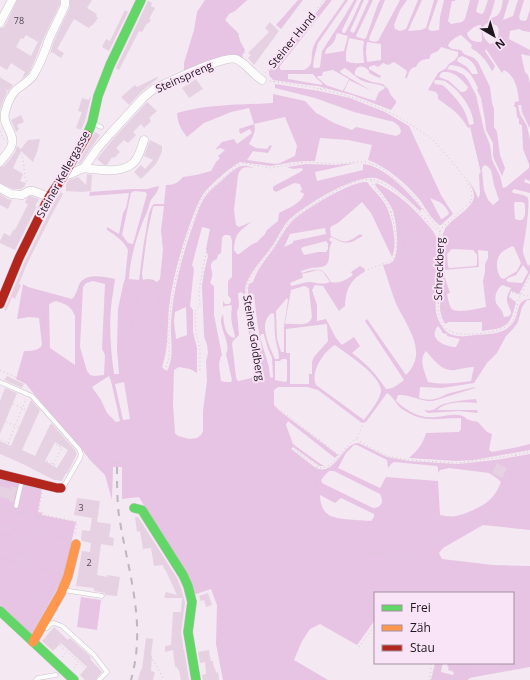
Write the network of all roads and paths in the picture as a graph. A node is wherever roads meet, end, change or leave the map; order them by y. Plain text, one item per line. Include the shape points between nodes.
1 (12, 0) edge
2 (65, 0) edge
3 (141, 0) edge
4 (220, 0) edge
5 (324, 0) edge
6 (4, 6) edge
7 (0, 24) edge
8 (530, 26) edge
9 (245, 53) dead end
10 (262, 80) junction
11 (274, 82) junction
12 (320, 89) junction
13 (344, 90) dead end
14 (471, 102) dead end
15 (92, 123) junction
16 (101, 127) dead end
17 (144, 140) dead end
18 (11, 148) junction
19 (0, 162) edge
20 (84, 168) junction
21 (232, 170) junction
22 (63, 177) junction
23 (370, 180) junction
24 (0, 188) edge
25 (29, 191) junction
26 (49, 197) junction
27 (477, 201) junction
28 (470, 202) junction
29 (391, 212) junction
30 (397, 220) junction
31 (440, 232) junction
32 (406, 255) dead end
33 (417, 265) dead end
34 (364, 271) dead end
35 (530, 276) edge
36 (521, 295) junction
37 (530, 296) edge
38 (438, 302) junction
39 (0, 304) edge
40 (486, 314) dead end
41 (169, 343) junction
42 (28, 353) dead end
43 (166, 367) dead end
44 (0, 370) edge
45 (200, 370) dead end
46 (2, 371) dead end
47 (113, 373) junction
48 (0, 382) edge
49 (28, 395) junction
50 (261, 398) junction
51 (13, 404) dead end
52 (48, 404) dead end
53 (22, 408) junction
54 (26, 410) dead end
55 (6, 422) dead end
56 (363, 424) dead end
57 (15, 426) junction
58 (18, 427) dead end
59 (65, 434) junction
60 (356, 439) junction
61 (1, 440) edge
62 (8, 443) junction
63 (10, 444) dead end
64 (55, 444) dead end
65 (58, 446) junction
66 (530, 452) edge
67 (516, 454) junction
68 (340, 455) junction
69 (47, 461) dead end
70 (53, 464) junction
71 (126, 464) dead end
72 (57, 466) dead end
73 (317, 466) junction
74 (0, 474) edge
75 (23, 480) junction
76 (43, 484) junction
77 (61, 488) joint
78 (319, 492) dead end
79 (16, 506) dead end
80 (0, 508) edge
81 (138, 509) joint
82 (493, 512) junction
83 (485, 524) dead end
84 (0, 525) edge
85 (43, 526) junction
86 (0, 534) edge
87 (41, 534) junction
88 (70, 543) junction
89 (0, 549) edge
90 (0, 558) edge
91 (20, 563) junction
92 (64, 564) dead end
93 (0, 571) edge
94 (60, 573) dead end
95 (13, 579) junction
96 (57, 579) dead end
97 (63, 590) junction
98 (102, 596) dead end
99 (374, 597) edge
100 (46, 598) junction
101 (0, 599) edge
102 (3, 608) edge
103 (374, 626) edge
104 (29, 629) dead end
105 (43, 634) dead end
106 (36, 643) junction
107 (60, 645) dead end
108 (359, 647) dead end
109 (67, 652) junction
110 (291, 655) dead end
111 (152, 660) dead end
112 (59, 662) junction
113 (79, 662) junction
114 (431, 664) edge
115 (440, 664) edge
116 (462, 664) edge
117 (85, 668) dead end
118 (286, 668) junction
119 (72, 670) dead end
120 (446, 676) dead end
121 (55, 678) edge
122 (164, 679) edge
123 (36, 680) edge
124 (74, 680) edge
125 (100, 680) edge
126 (162, 680) edge
127 (196, 680) edge
128 (283, 680) edge
129 (316, 680) edge
130 (430, 680) edge
131 (454, 680) edge
132 (470, 680) edge

1 - 6 street
2 - 18 street via 43,58 28,82 12,95 5,112 5,122 13,140
3 - 15 street, Steiner Kellergasse via 110,65 98,96
4 - 9 path via 225,20 238,33 240,45
5 - 10 path, Steiner Hund via 266,71
6 - 7 street
8 - 11 path via 481,21 472,23 438,46 412,56 270,76
10 - 11 path
10 - 20 street, Steinspreng via 237,60 229,59 154,89 110,134
11 - 12 path
12 - 13 path
12 - 28 path via 351,96 386,110 419,130 432,140 464,177 471,190
14 - 27 path via 475,115 474,139 481,171 481,194
15 - 16 lane
15 - 22 street, Steiner Kellergasse
17 - 20 street via 137,158 132,165 124,169
18 - 19 street
18 - 25 path via 20,152
20 - 22 street
21 - 31 path via 243,163 270,168 306,162 368,162 383,169 411,192
21 - 41 path via 202,198 185,242 171,305
21 - 45 path via 217,198 215,218 202,267 200,306 195,311
22 - 26 street, Steiner Kellergasse
23 - 29 path
23 - 31 path via 383,184 402,197
23 - 50 path, Steiner Goldberg via 362,180 338,190 291,220 257,267 246,287 254,349 261,375
24 - 25 street via 17,195
25 - 26 street
26 - 39 street, Steiner Kellergasse
27 - 28 path
27 - 36 path via 488,228 497,278 511,286 512,292
28 - 31 path, Schreckberg
29 - 30 path
29 - 34 path via 396,243 394,258
30 - 32 path
30 - 33 path via 403,227
31 - 38 path, Schreckberg
35 - 36 path
36 - 37 path
36 - 38 path, Schreckberg via 514,317 505,328 463,335 454,334 443,325
38 - 40 path via 454,314
41 - 43 path
41 - 47 path via 163,337 156,284 148,280 139,288 131,325 129,375 119,381
42 - 47 path via 38,351 43,346 43,321 46,303 50,299 74,302 85,279 106,279 112,288 109,331
44 - 46 path
47 - 52 path via 79,387 70,393 65,402 61,400 56,406
48 - 49 lane
49 - 53 path
49 - 59 lane via 32,396
50 - 68 path via 268,404 271,413 282,412
50 - 73 path, Steiner Goldberg via 265,419 291,448
51 - 53 path
53 - 54 path
53 - 57 path
55 - 57 path
56 - 60 path
57 - 58 path
57 - 62 path
59 - 65 path
59 - 77 lane via 81,454
60 - 67 path via 387,456 409,460 457,462
60 - 68 path
61 - 62 path
62 - 63 path
64 - 65 path
65 - 70 path via 62,448
66 - 67 path
67 - 82 path via 510,478
68 - 73 path via 329,466
69 - 70 path
70 - 72 path
71 - 81 path via 128,492 138,501
73 - 78 path via 315,483
74 - 75 street
75 - 76 street
75 - 79 lane
76 - 77 street
76 - 88 path via 39,508 44,515 77,522 74,540
80 - 85 path via 45,518
81 - 127 street via 184,575 188,586 192,602 188,632
82 - 83 path
82 - 99 path via 478,523 416,552 390,556 372,552 364,556 357,564 354,574 356,584 362,591
84 - 87 path
85 - 87 path
85 - 88 path via 71,532
86 - 88 path
87 - 88 path
88 - 97 street via 68,576
89 - 92 path
90 - 91 path
91 - 94 path
91 - 95 path
93 - 95 path
95 - 100 path
95 - 101 path
96 - 100 path
97 - 98 lane
97 - 106 street
100 - 104 path
101 - 102 path
102 - 106 street
103 - 108 path
105 - 125 lane via 50,624 62,626 94,655 107,672
106 - 112 street
107 - 109 path
109 - 112 path
109 - 113 path
110 - 118 path via 284,659
111 - 122 path
112 - 121 lane
112 - 124 street
113 - 117 path
113 - 119 path
114 - 130 path
115 - 130 path
116 - 132 path
118 - 128 path
118 - 129 path
120 - 131 path
121 - 123 lane
122 - 126 path

